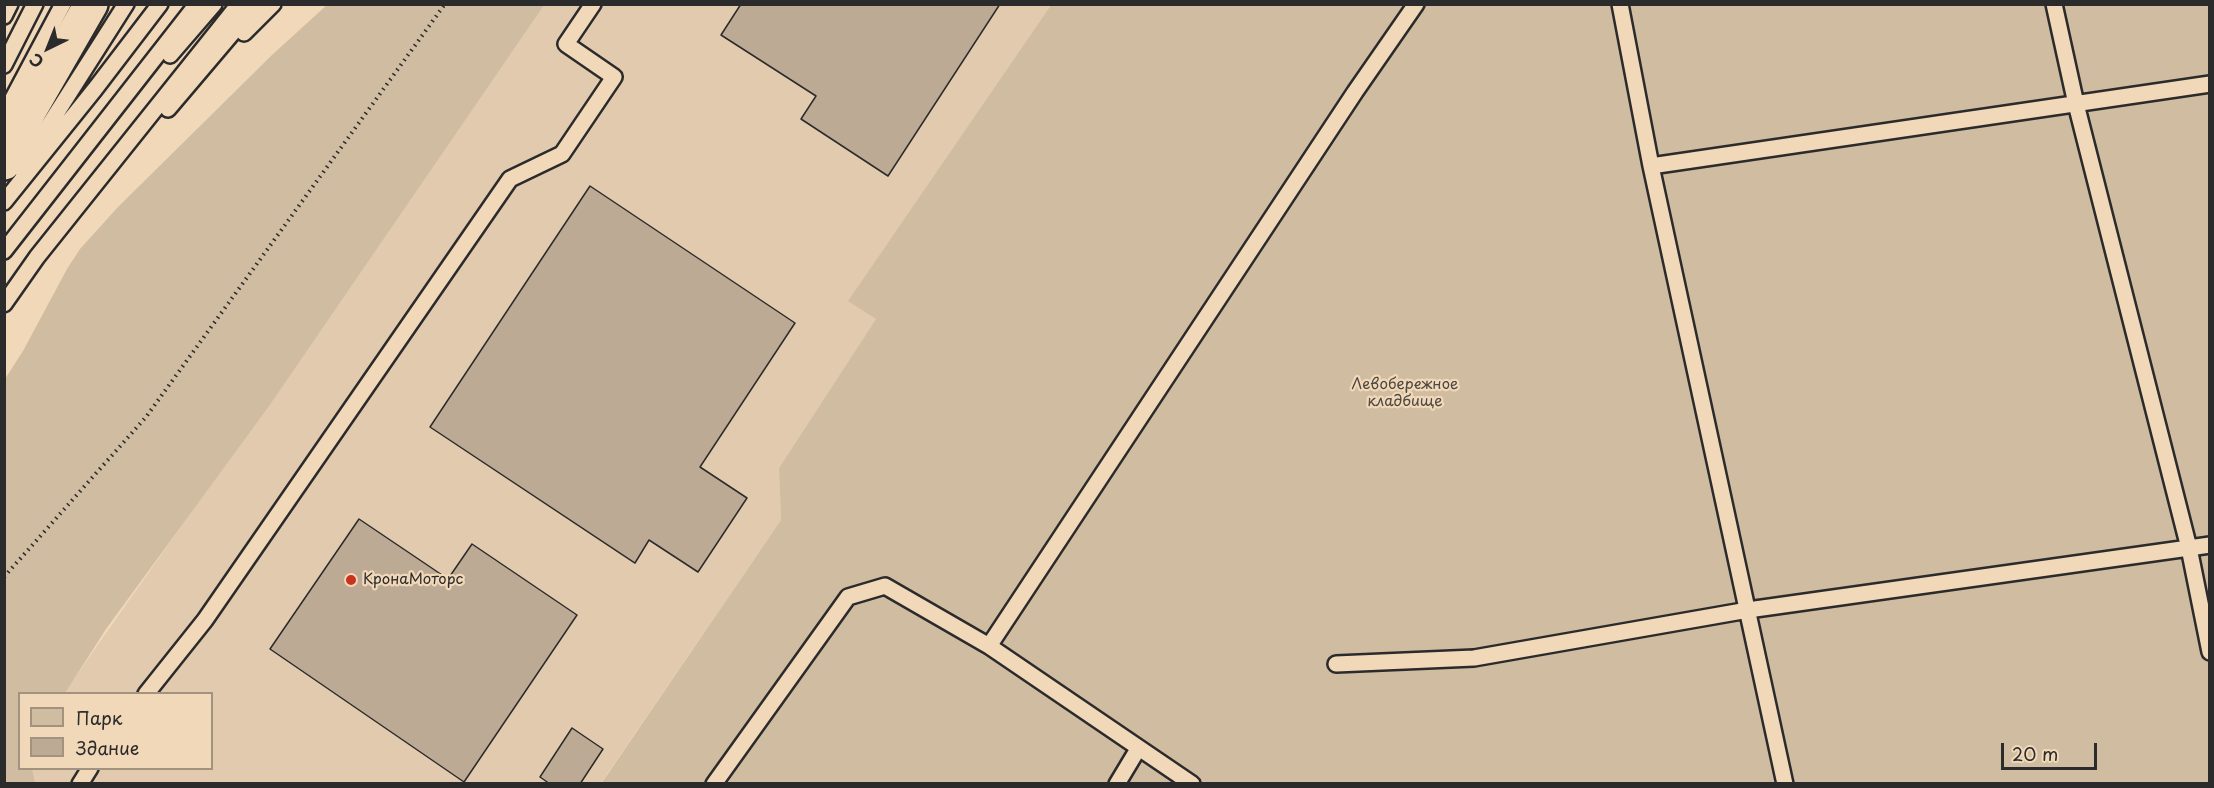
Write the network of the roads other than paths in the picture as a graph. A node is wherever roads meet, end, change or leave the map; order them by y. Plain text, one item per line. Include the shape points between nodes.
1 (10, 4) edge
2 (35, 4) edge
3 (126, 4) edge
4 (134, 4) edge
5 (160, 4) edge
6 (172, 4) edge
7 (197, 4) edge
8 (214, 4) edge
9 (239, 4) edge
10 (257, 4) edge
11 (273, 4) edge
12 (593, 4) edge
13 (1416, 4) edge
14 (1620, 4) edge
15 (2054, 4) edge
16 (81, 11) edge
17 (4, 16) edge
18 (90, 59) junction
19 (4, 65) edge
20 (2210, 84) edge
21 (95, 89) junction
22 (2076, 104) junction
23 (171, 105) junction
24 (4, 115) edge
25 (4, 163) edge
26 (1651, 165) junction
27 (50, 193) junction
28 (4, 195) edge
29 (4, 202) edge
30 (72, 212) junction
31 (4, 251) edge
32 (4, 304) edge
33 (2210, 545) edge
34 (2189, 548) junction
35 (1748, 610) junction
36 (989, 646) junction
37 (2210, 652) edge
38 (1336, 664) dead end
39 (147, 692) edge
40 (1138, 749) junction
41 (89, 770) edge
42 (80, 783) edge
43 (714, 783) edge
44 (1117, 783) edge
45 (1192, 783) edge
46 (1785, 783) edge

1 - 17 lane
2 - 19 lane
3 - 18 lane
4 - 18 lane
5 - 21 lane
6 - 21 lane
7 - 27 lane
8 - 27 lane
9 - 30 lane
10 - 23 lane
11 - 23 lane
12 - 39 lane via 566,44 614,77 562,154 510,179 206,620
13 - 36 lane
14 - 26 lane
15 - 22 lane
16 - 24 lane
16 - 25 highway
18 - 28 lane
20 - 22 lane
21 - 29 lane
22 - 26 lane
22 - 34 lane
23 - 30 lane
26 - 35 lane
27 - 31 lane
30 - 32 lane
33 - 34 lane
34 - 35 lane
34 - 37 lane
35 - 38 lane via 1474,658
35 - 46 lane
36 - 40 lane
36 - 43 lane via 885,586 848,597
40 - 44 lane
40 - 45 lane
41 - 42 lane

